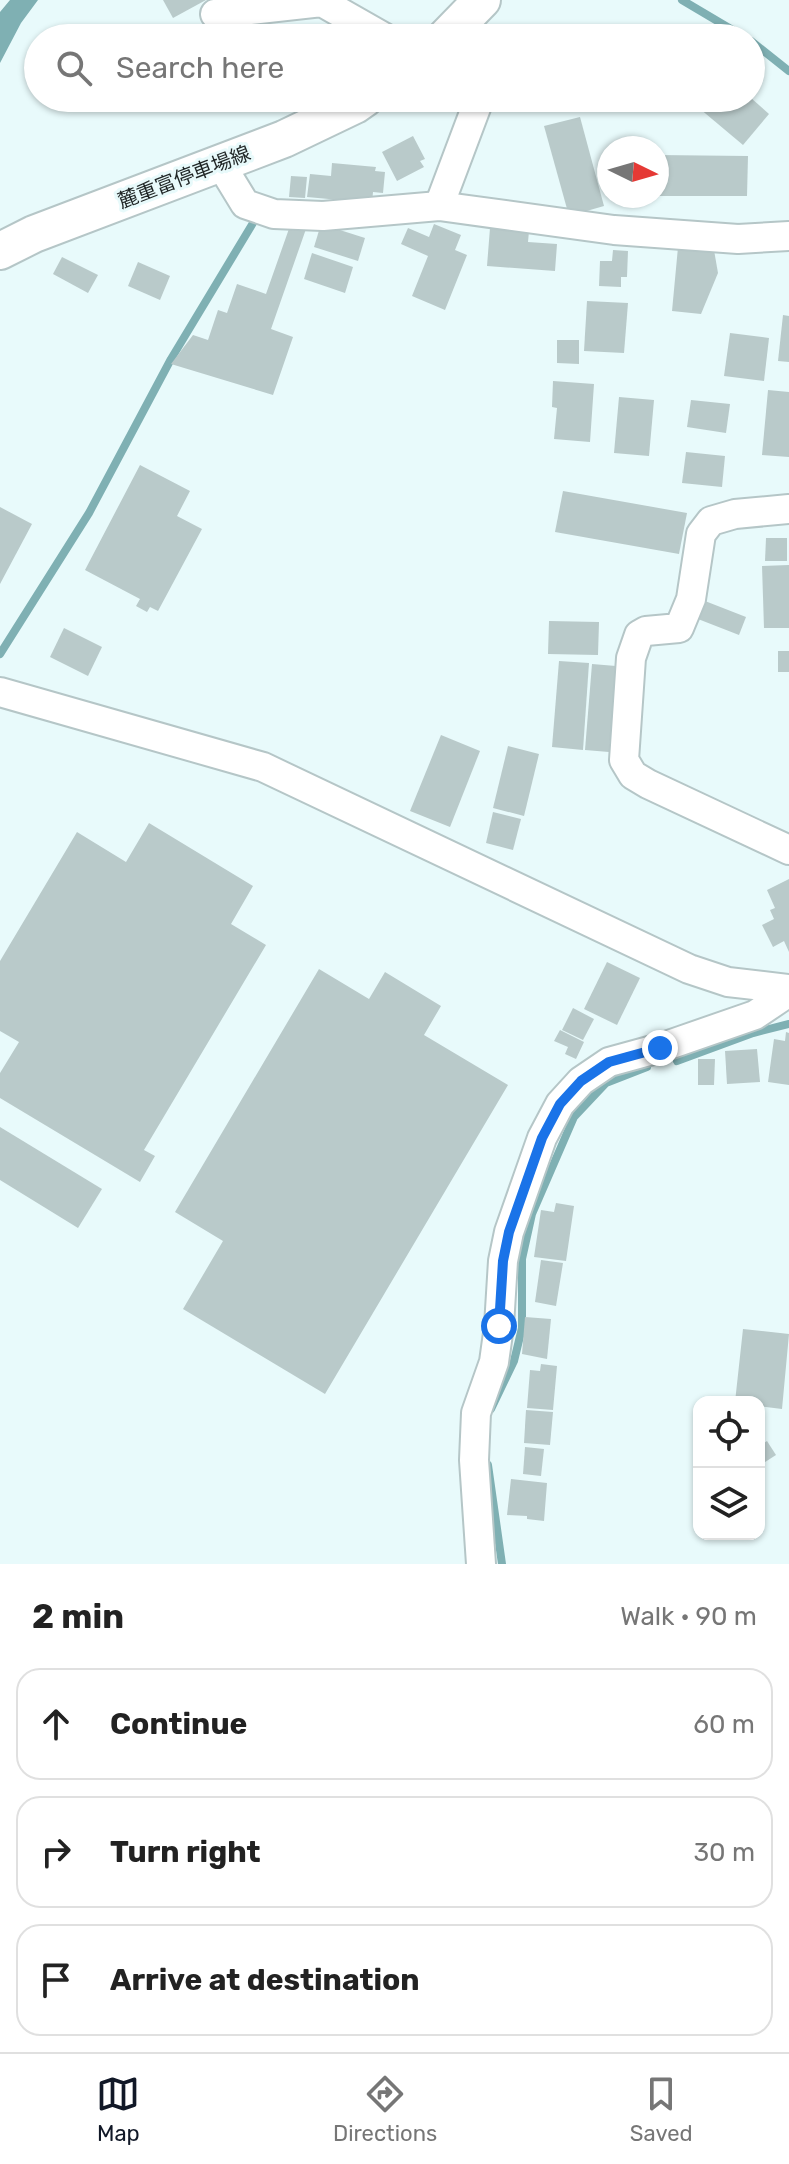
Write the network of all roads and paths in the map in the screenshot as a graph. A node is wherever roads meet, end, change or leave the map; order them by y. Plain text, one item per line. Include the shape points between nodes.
1 (482, 0) edge
2 (215, 14) dead end
3 (360, 24) edge
4 (459, 24) edge
5 (340, 112) edge
6 (474, 112) edge
7 (220, 163) junction
8 (439, 206) junction
9 (789, 236) edge
10 (0, 251) edge
11 (789, 509) edge
12 (0, 692) edge
13 (789, 850) edge
14 (789, 990) edge
15 (481, 1564) edge

1 - 4 main road
2 - 3 street via 322,2
5 - 7 main road, 麓重富停車場線
6 - 8 street
7 - 8 street via 245,204 274,214 323,216
7 - 10 main road, 麓重富停車場線
8 - 9 street via 614,230 738,239
11 - 13 street via 723,517 711,521 701,534 691,599 679,628 639,635 631,658 624,760 633,775 648,784
12 - 14 street via 263,767 689,969 728,982
14 - 15 street via 755,1015 609,1062 560,1104 542,1138 509,1232 494,1362 476,1413

